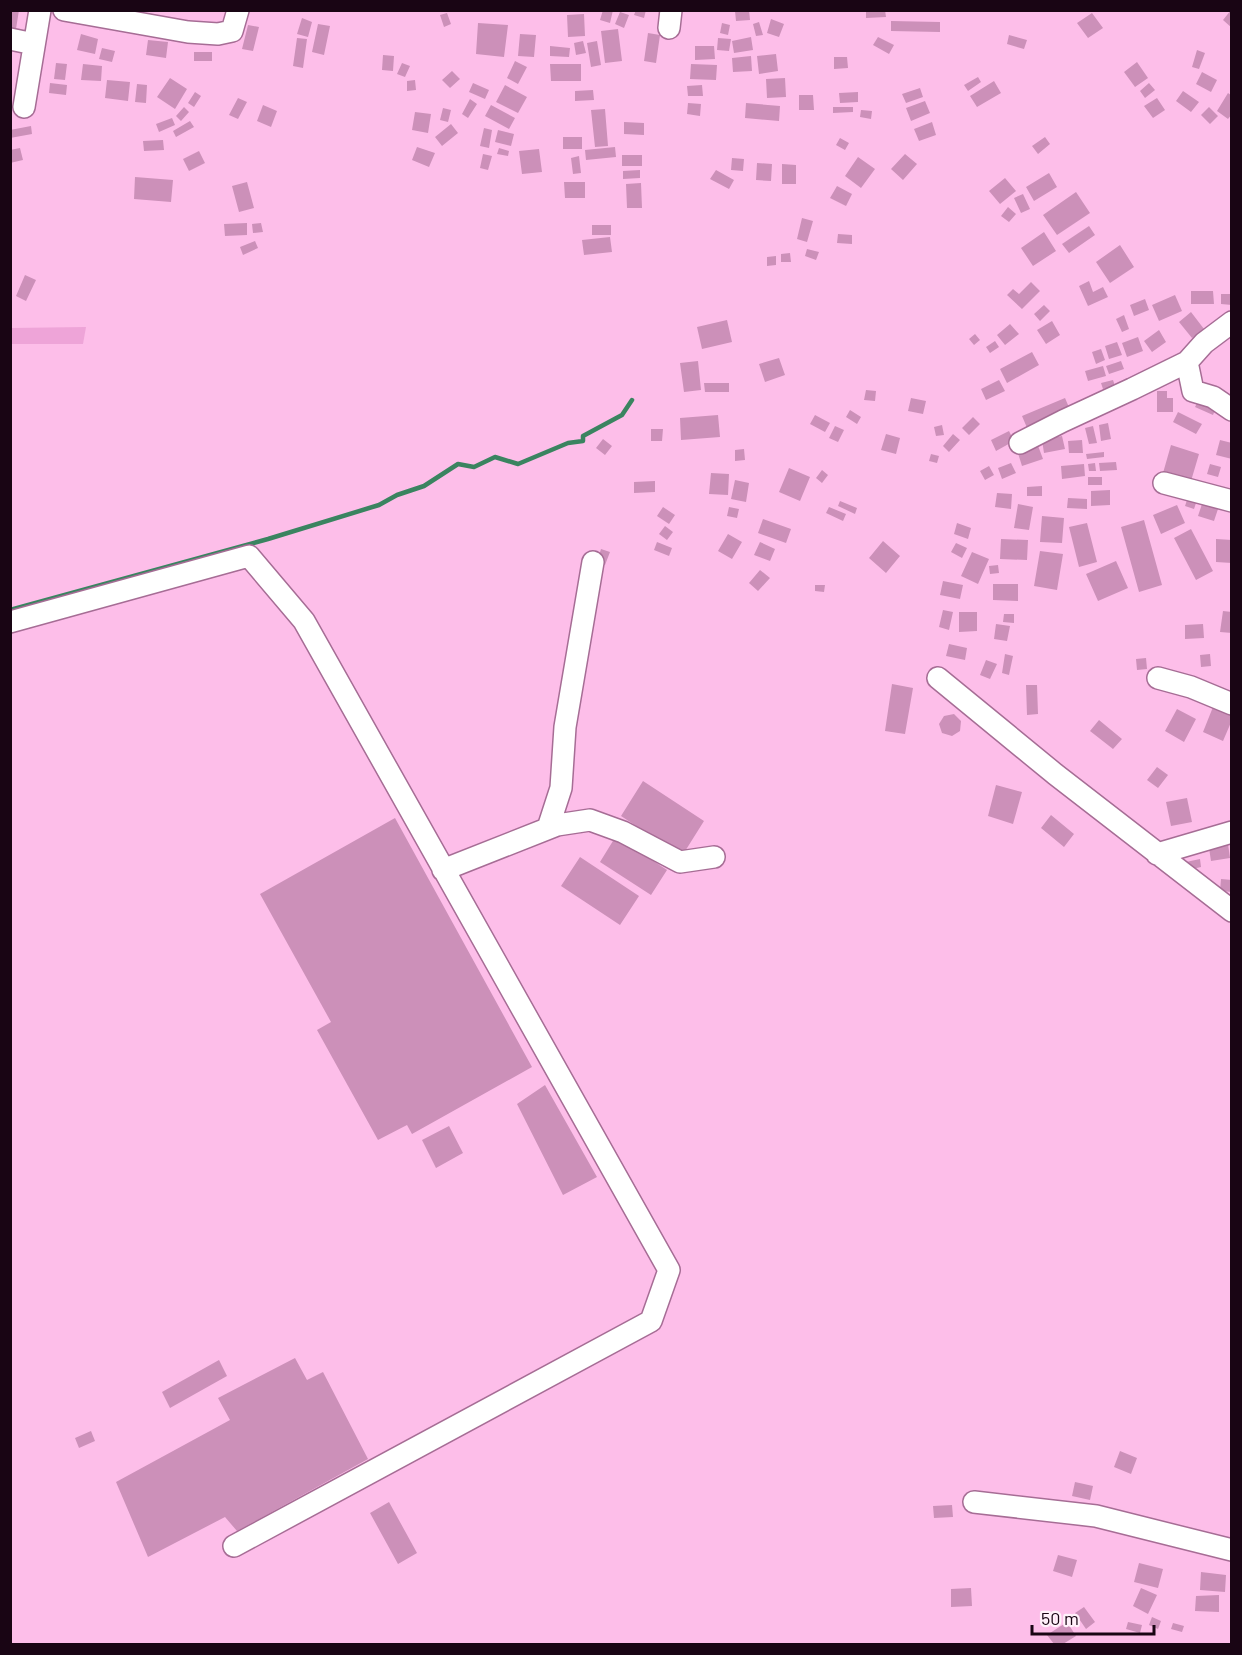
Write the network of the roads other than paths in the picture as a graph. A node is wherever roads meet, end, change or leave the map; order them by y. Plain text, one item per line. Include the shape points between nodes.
1 (40, 10) edge
2 (64, 10) edge
3 (238, 10) edge
4 (10, 39) edge
5 (34, 44) junction
6 (24, 106) dead end
7 (1232, 322) edge
8 (1187, 362) junction
9 (1232, 410) edge
10 (1020, 443) dead end
11 (1164, 483) dead end
12 (1232, 501) edge
13 (593, 562) dead end
14 (10, 622) edge
15 (938, 678) dead end
16 (1158, 678) dead end
17 (1232, 704) edge
18 (548, 828) junction
19 (1232, 832) edge
20 (1157, 854) junction
21 (714, 857) dead end
22 (442, 870) junction
23 (1232, 911) edge
24 (974, 1502) dead end
25 (234, 1546) dead end
26 (1232, 1550) edge

1 - 5 street
2 - 3 street via 218,34 232,31
4 - 5 street
5 - 6 street
7 - 8 street
8 - 9 street via 1193,391 1213,397
8 - 10 street
11 - 12 street
13 - 18 street via 565,727 561,788
14 - 22 street via 249,556 304,621
15 - 20 street
16 - 17 street
18 - 21 street via 590,820 624,832 680,862
18 - 22 street
19 - 20 street
20 - 23 street
22 - 25 street via 669,1270 651,1321
24 - 26 street via 1096,1516

